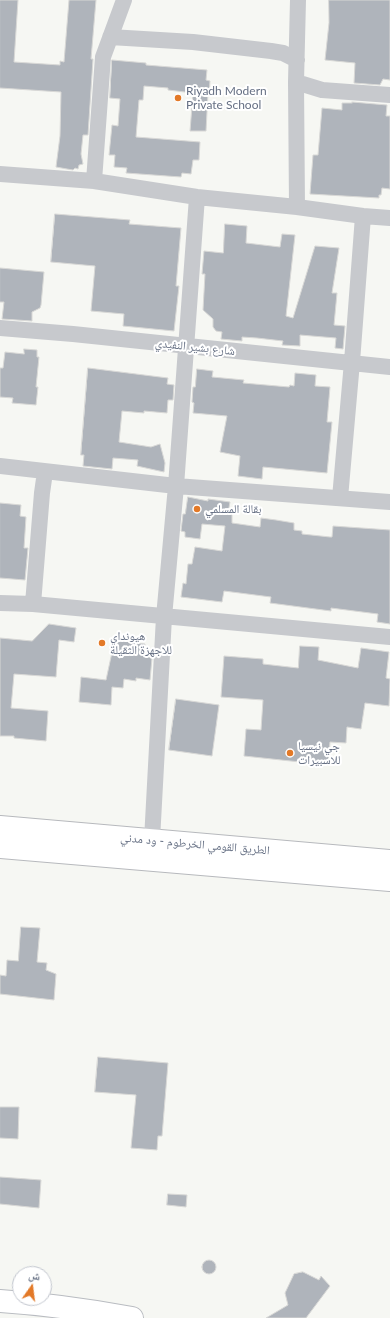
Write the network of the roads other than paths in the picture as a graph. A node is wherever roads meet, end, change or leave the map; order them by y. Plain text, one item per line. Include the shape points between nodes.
1 (124, 0) edge
2 (298, 0) edge
3 (110, 37) junction
4 (297, 60) junction
5 (296, 82) junction
6 (390, 95) edge
7 (0, 174) edge
8 (94, 181) junction
9 (197, 197) junction
10 (298, 207) junction
11 (363, 216) junction
12 (390, 218) edge
13 (0, 328) edge
14 (186, 346) junction
15 (352, 362) junction
16 (390, 367) edge
17 (0, 466) edge
18 (46, 472) junction
19 (176, 486) junction
20 (340, 498) junction
21 (390, 502) edge
22 (0, 602) edge
23 (33, 604) junction
24 (164, 617) junction
25 (390, 638) edge
26 (0, 827) edge
27 (152, 840) junction
28 (0, 847) edge
29 (390, 861) edge
30 (390, 880) edge
31 (0, 1301) edge
32 (132, 1318) edge

1 - 3 street
2 - 4 street
3 - 4 street via 193,42 271,51 283,53
3 - 8 street via 102,67
4 - 5 street
5 - 6 street via 322,90
5 - 10 street
7 - 8 street
8 - 9 street
9 - 10 street
9 - 14 street
10 - 11 street
11 - 12 street
11 - 15 street
13 - 14 street, شارع بشير النفيدي
14 - 15 street, شارع بشير النفيدي
14 - 19 street
15 - 16 street, شارع بشير النفيدي
15 - 20 street
17 - 18 street
18 - 19 street
18 - 23 street
19 - 20 street
19 - 24 street
20 - 21 street
22 - 23 street
23 - 24 street
24 - 25 street
24 - 27 street
26 - 27 main road, الطريق القومي الخرطوم - ود مدني
27 - 29 main road, الطريق القومي الخرطوم - ود مدني
28 - 30 main road, الطريق القومي الخرطوم - ود مدني
31 - 32 main road

